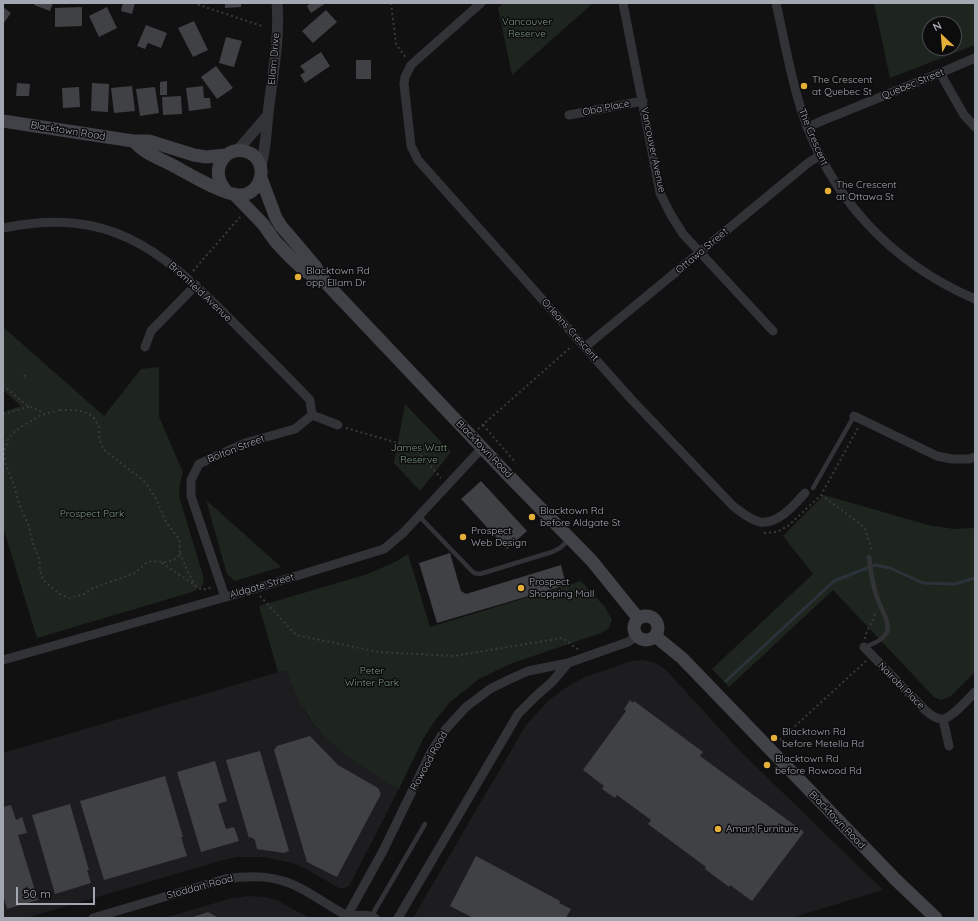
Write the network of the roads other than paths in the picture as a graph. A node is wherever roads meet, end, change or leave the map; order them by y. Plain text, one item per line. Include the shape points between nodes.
1 (277, 3) edge
2 (481, 3) edge
3 (623, 3) edge
4 (776, 3) edge
5 (975, 58) edge
6 (940, 74) junction
7 (643, 101) junction
8 (268, 115) junction
9 (569, 115) dead end
10 (3, 121) edge
11 (975, 127) edge
12 (807, 128) junction
13 (133, 141) junction
14 (232, 153) junction
15 (819, 156) junction
16 (261, 172) junction
17 (230, 193) junction
18 (3, 228) edge
19 (700, 253) junction
20 (326, 282) junction
21 (196, 285) junction
22 (975, 299) edge
23 (773, 331) dead end
24 (582, 343) junction
25 (145, 347) dead end
26 (312, 415) junction
27 (858, 418) joint
28 (338, 424) road end
29 (482, 448) junction
30 (975, 457) edge
31 (809, 490) joint
32 (420, 516) junction
33 (570, 538) junction
34 (868, 557) dead end
35 (225, 597) junction
36 (638, 618) junction
37 (655, 636) junction
38 (636, 637) junction
39 (864, 647) joint
40 (3, 660) edge
41 (568, 663) junction
42 (975, 692) edge
43 (943, 719) junction
44 (949, 746) dead end
45 (425, 824) dead end
46 (347, 917) edge
47 (372, 917) edge
48 (94, 918) edge
49 (398, 918) edge
50 (936, 918) edge

1 - 8 street, Ellam Drive via 277,31
2 - 24 street, Orleans Crescent via 411,65 405,76 411,146 418,160
3 - 7 street, Vancouver Avenue
4 - 12 street, The Crescent via 796,95
5 - 6 street, Quebec Street
6 - 11 street via 964,115
6 - 12 street, Quebec Street
7 - 9 street, Oba Place
7 - 19 street, Vancouver Avenue via 660,193 683,234
8 - 14 street
8 - 16 street, Ellam Drive
10 - 13 main road, Blacktown Road
12 - 15 street, The Crescent
13 - 14 main road, Blacktown Road via 149,141 206,157
13 - 17 main road, Blacktown Road via 144,150
14 - 16 main road via 250,153
14 - 17 main road via 222,160 217,174
15 - 19 street, Ottawa Street
15 - 22 street, The Crescent via 841,192 874,232 905,260 929,276
16 - 17 main road via 259,184 254,190 241,195
16 - 20 main road, Blacktown Road via 276,218
17 - 20 main road, Blacktown Road via 263,224 275,241 305,271
18 - 21 street, Bromfield Avenue via 43,221 86,224 128,237 145,246
19 - 23 street, Vancouver Avenue
19 - 24 street, Ottawa Street
20 - 29 main road, Blacktown Road
21 - 25 street via 151,331
21 - 26 street, Bromfield Avenue via 310,400
24 - 31 street, Orleans Crescent via 631,399 733,506 746,516 760,522 776,519
26 - 28 street
26 - 35 street, Bolton Street via 295,429 245,443 199,464 191,480 191,496
27 - 30 street via 937,456 958,459
27 - 31 lane
29 - 32 street, Aldgate Street
29 - 33 main road, Blacktown Road
32 - 33 lane via 474,573 480,574 552,552
32 - 35 street, Aldgate Street via 384,549
33 - 36 main road, Blacktown Road
34 - 39 lane via 875,591 888,629 877,643
35 - 40 street, Aldgate Street
36 - 37 main road via 653,618 658,625
36 - 38 main road via 634,625
37 - 38 main road via 644,641
37 - 50 main road, Blacktown Road via 682,658 876,860
38 - 41 street, Rowood Road
39 - 43 street, Nairobi Place via 925,710 934,717
41 - 46 street, Rowood Road via 528,671 508,680 477,698 453,721 430,754 383,851
41 - 49 street, Rowood Road via 518,714
42 - 43 street via 951,715
43 - 44 street
45 - 47 lane
46 - 47 street via 360,914
46 - 48 street, Stoddart Road via 299,887 282,880 264,876 243,876

